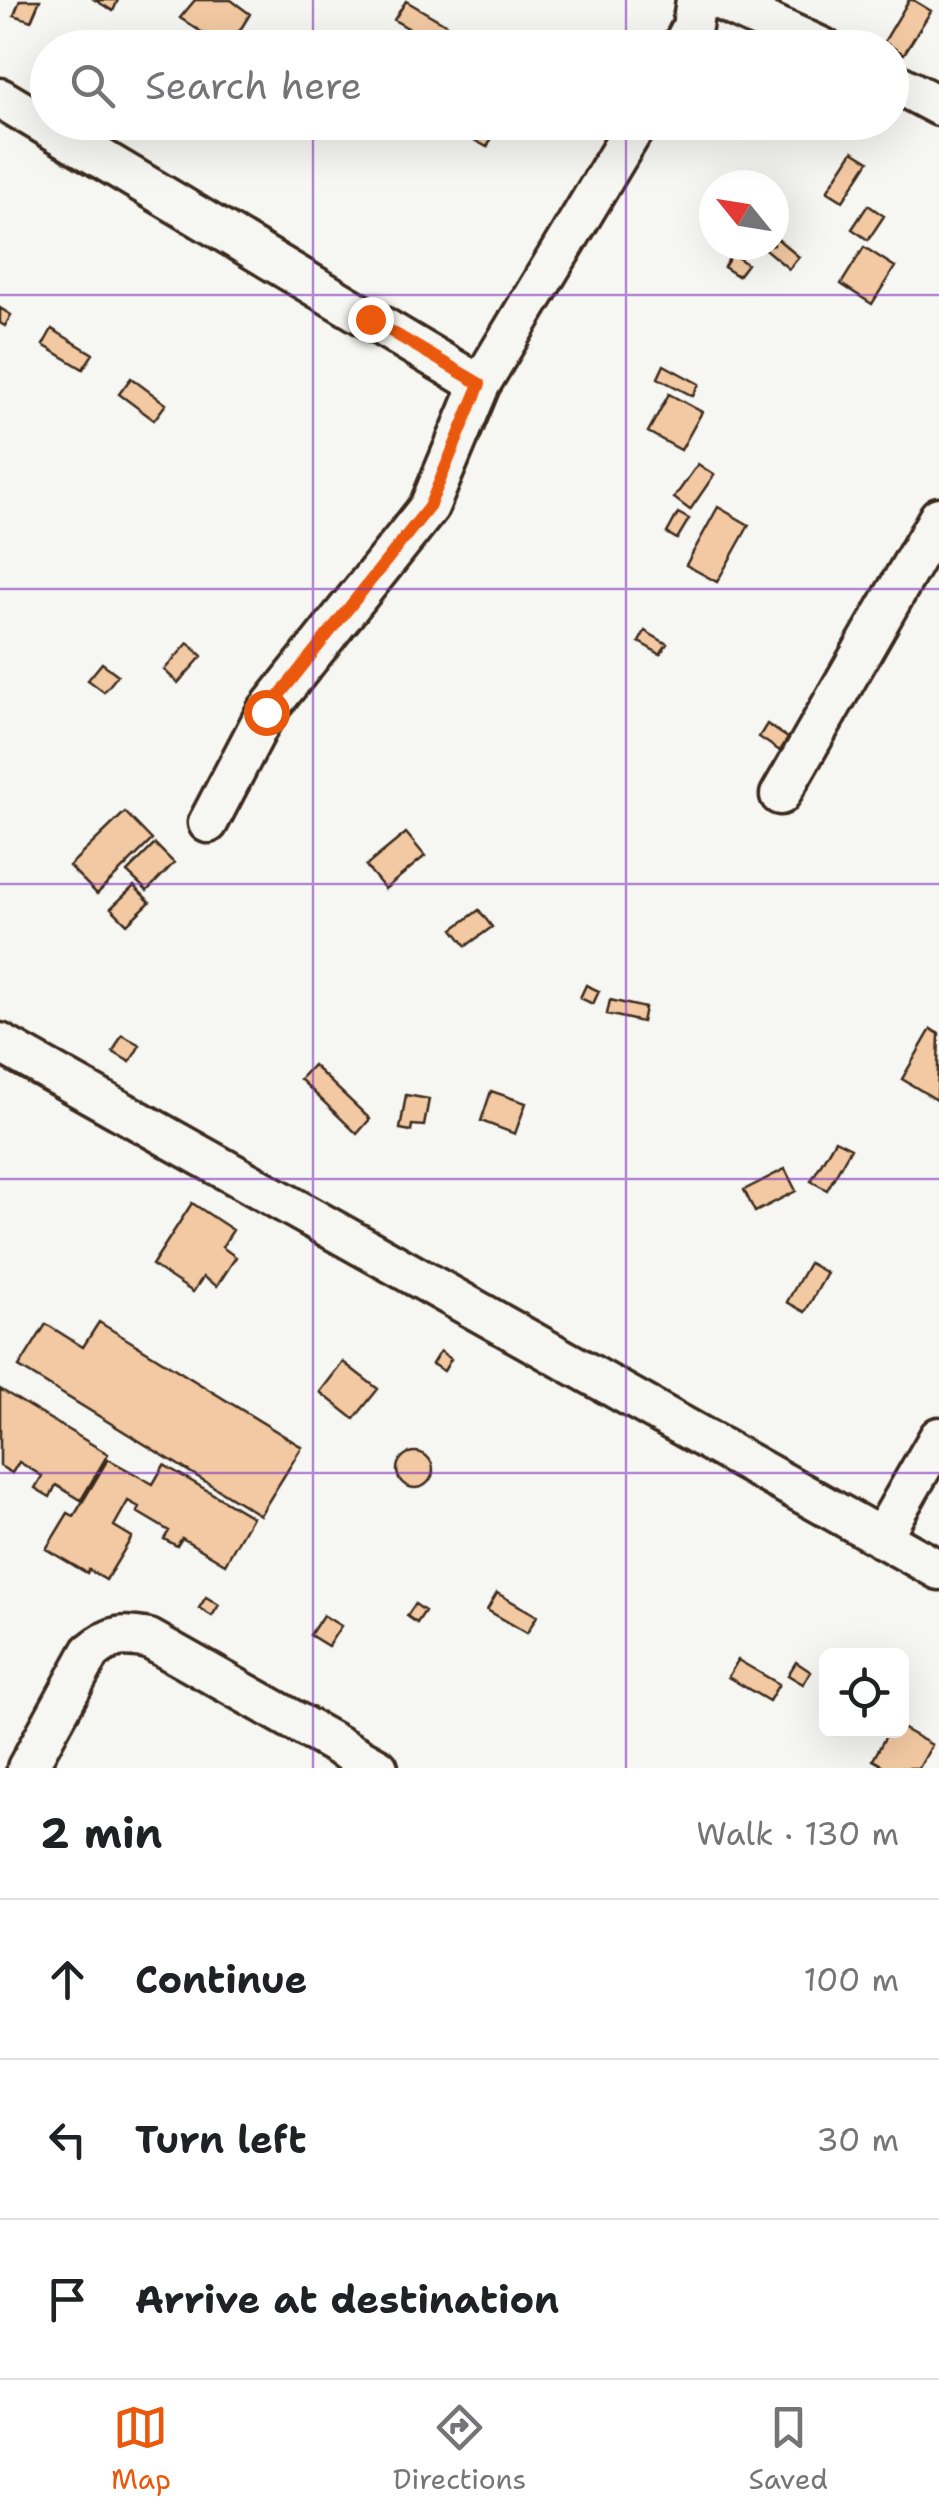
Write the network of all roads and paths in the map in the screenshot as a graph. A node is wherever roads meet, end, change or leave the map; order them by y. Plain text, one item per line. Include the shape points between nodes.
1 (696, 0) edge
2 (719, 0) edge
3 (690, 30) edge
4 (783, 30) edge
5 (909, 90) edge
6 (0, 98) edge
7 (939, 106) edge
8 (30, 116) edge
9 (70, 140) edge
10 (627, 140) edge
11 (480, 384) junction
12 (939, 518) edge
13 (780, 795) dead end
14 (208, 823) dead end
15 (0, 1044) edge
16 (939, 1437) edge
17 (882, 1538) junction
18 (939, 1570) edge
19 (27, 1768) edge
20 (378, 1768) edge

1 - 3 street
2 - 4 street
5 - 7 street
6 - 8 street
9 - 11 street
10 - 11 street
11 - 14 street via 429,507 266,712
12 - 13 street
15 - 17 street
16 - 17 street
17 - 18 street
19 - 20 street via 91,1652 126,1635 149,1640

